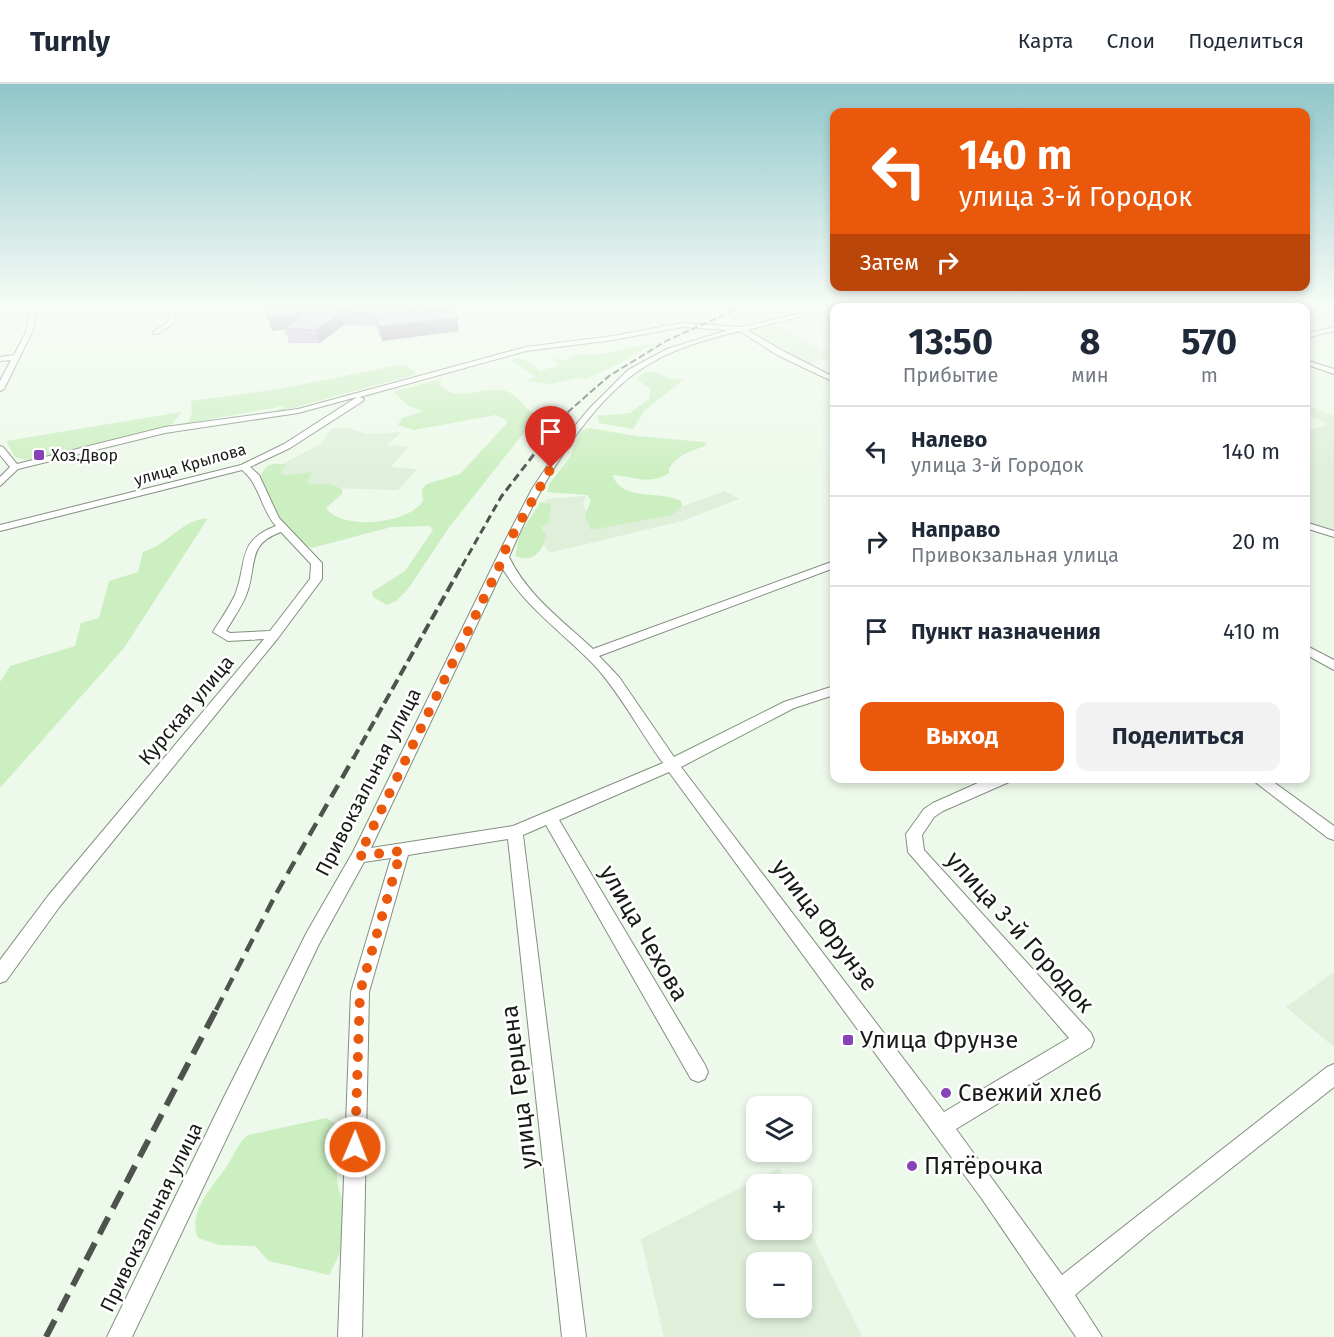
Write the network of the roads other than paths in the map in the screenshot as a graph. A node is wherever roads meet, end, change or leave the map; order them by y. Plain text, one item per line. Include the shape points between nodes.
1 (12, 364) edge
2 (475, 364) edge
3 (645, 364) edge
4 (802, 364) edge
5 (1312, 364) edge
6 (1334, 372) edge
7 (830, 378) edge
8 (0, 389) edge
9 (372, 391) junction
10 (0, 449) edge
11 (15, 467) junction
12 (244, 467) junction
13 (0, 483) edge
14 (1310, 527) edge
15 (0, 528) edge
16 (282, 528) junction
17 (1334, 534) edge
18 (503, 563) junction
19 (830, 565) edge
20 (274, 635) junction
21 (1310, 652) edge
22 (592, 654) junction
23 (1334, 666) edge
24 (830, 691) edge
25 (672, 765) junction
26 (993, 783) edge
27 (1264, 783) edge
28 (550, 818) junction
29 (515, 832) junction
30 (1334, 834) edge
31 (401, 851) junction
32 (359, 856) junction
33 (0, 975) edge
34 (698, 1072) dead end
35 (1334, 1074) edge
36 (941, 1126) junction
37 (1060, 1292) junction
38 (119, 1337) edge
39 (350, 1337) edge
40 (574, 1337) edge
41 (1090, 1337) edge

1 - 8 street
2 - 9 street
3 - 18 street, Привокзальная улица via 596,405 551,468 508,543
4 - 7 street
5 - 6 street
9 - 11 street via 298,411 165,430
9 - 12 street, улица Крылова
10 - 11 street
11 - 13 street
12 - 15 street, улица Крылова
12 - 16 street, Курская улица via 254,475
14 - 17 street
16 - 20 street, Курская улица via 317,563 316,579
16 - 20 street via 261,535 251,546 242,591 219,632 228,637
18 - 22 street, улица Фрунзе via 517,582
18 - 32 street, Привокзальная улица
19 - 22 street
20 - 33 street, Курская улица via 54,901
21 - 23 street
22 - 25 street, улица Фрунзе via 613,678
24 - 25 street via 789,705
25 - 28 street
25 - 36 street, улица Фрунзе
26 - 36 street, улица 3-й Городок via 929,813 914,834 916,852 1084,1040
27 - 30 street
28 - 29 street
28 - 34 street, улица Чехова
29 - 31 street
29 - 40 street, улица Герцена
31 - 32 street
31 - 39 street via 360,992
32 - 38 street, Привокзальная улица via 313,938
35 - 37 street
36 - 37 street, улица Фрунзе
37 - 41 street, улица Фрунзе

